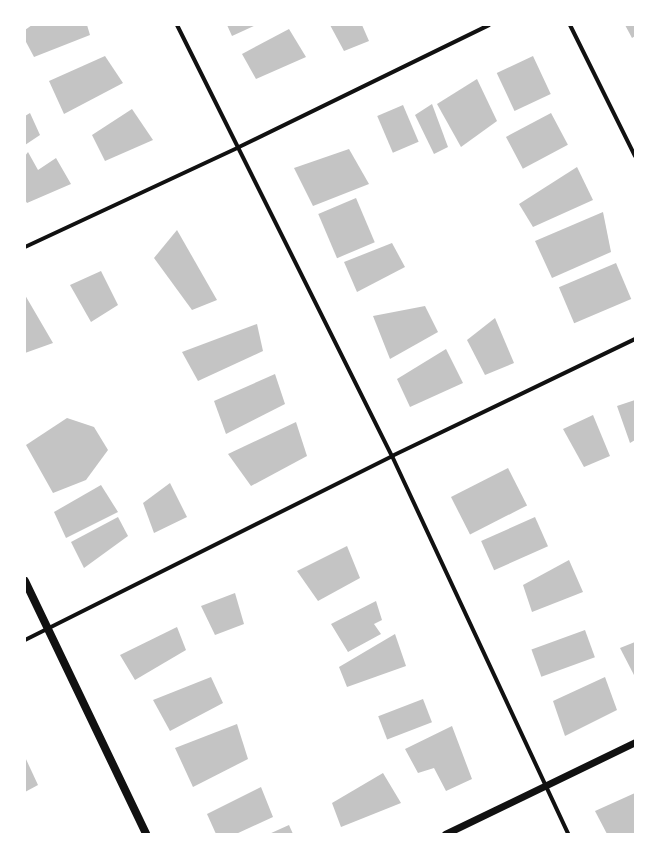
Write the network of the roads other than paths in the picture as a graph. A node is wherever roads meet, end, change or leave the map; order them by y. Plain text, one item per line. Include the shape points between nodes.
1 (177, 25) edge
2 (489, 25) edge
3 (570, 25) edge
4 (239, 146) junction
5 (635, 156) edge
6 (25, 247) edge
7 (635, 339) edge
8 (392, 456) junction
9 (25, 581) edge
10 (48, 629) junction
11 (25, 640) edge
12 (635, 742) edge
13 (545, 784) junction
14 (146, 834) edge
15 (445, 834) edge
16 (568, 834) edge

1 - 4 street
2 - 4 street
3 - 5 street
4 - 6 street
4 - 8 street
7 - 8 street
8 - 10 street
8 - 13 street
9 - 10 main road
10 - 11 street
10 - 14 main road
12 - 13 street
13 - 15 street
13 - 16 street

